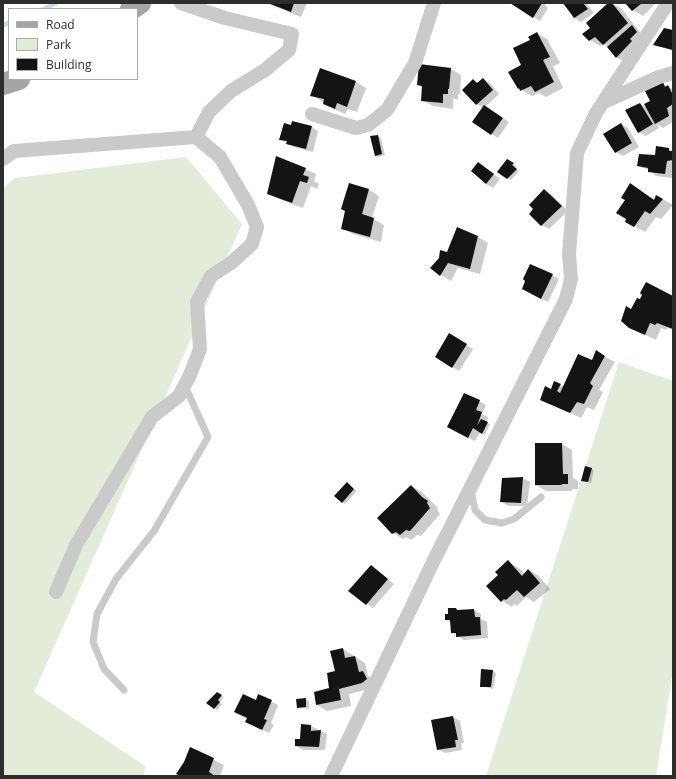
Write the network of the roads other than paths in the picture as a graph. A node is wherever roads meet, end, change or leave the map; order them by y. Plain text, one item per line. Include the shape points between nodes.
1 (181, 3) edge
2 (434, 3) edge
3 (668, 3) edge
4 (673, 73) edge
5 (16, 80) edge
6 (3, 84) edge
7 (606, 101) junction
8 (312, 114) dead end
9 (196, 137) junction
10 (3, 159) edge
11 (185, 385) junction
12 (470, 489) junction
13 (541, 497) dead end
14 (56, 592) dead end
15 (124, 690) dead end
16 (331, 776) edge

1 - 9 street via 225,18 292,34 289,50 209,112
2 - 8 street via 415,62 387,110 368,125 356,128
3 - 7 street
4 - 7 street
5 - 6 main road
7 - 12 street via 596,113 577,153 569,254 570,279 566,299
9 - 10 street via 14,151
9 - 11 street via 220,157 248,205 257,227 252,244 231,263 211,276 197,302 200,350
11 - 14 street via 179,396 152,417 76,545
11 - 15 lane via 208,437 154,531 116,579 97,614 93,642 104,669
12 - 13 lane via 475,510 485,520 492,522 502,523 514,519
12 - 16 street

